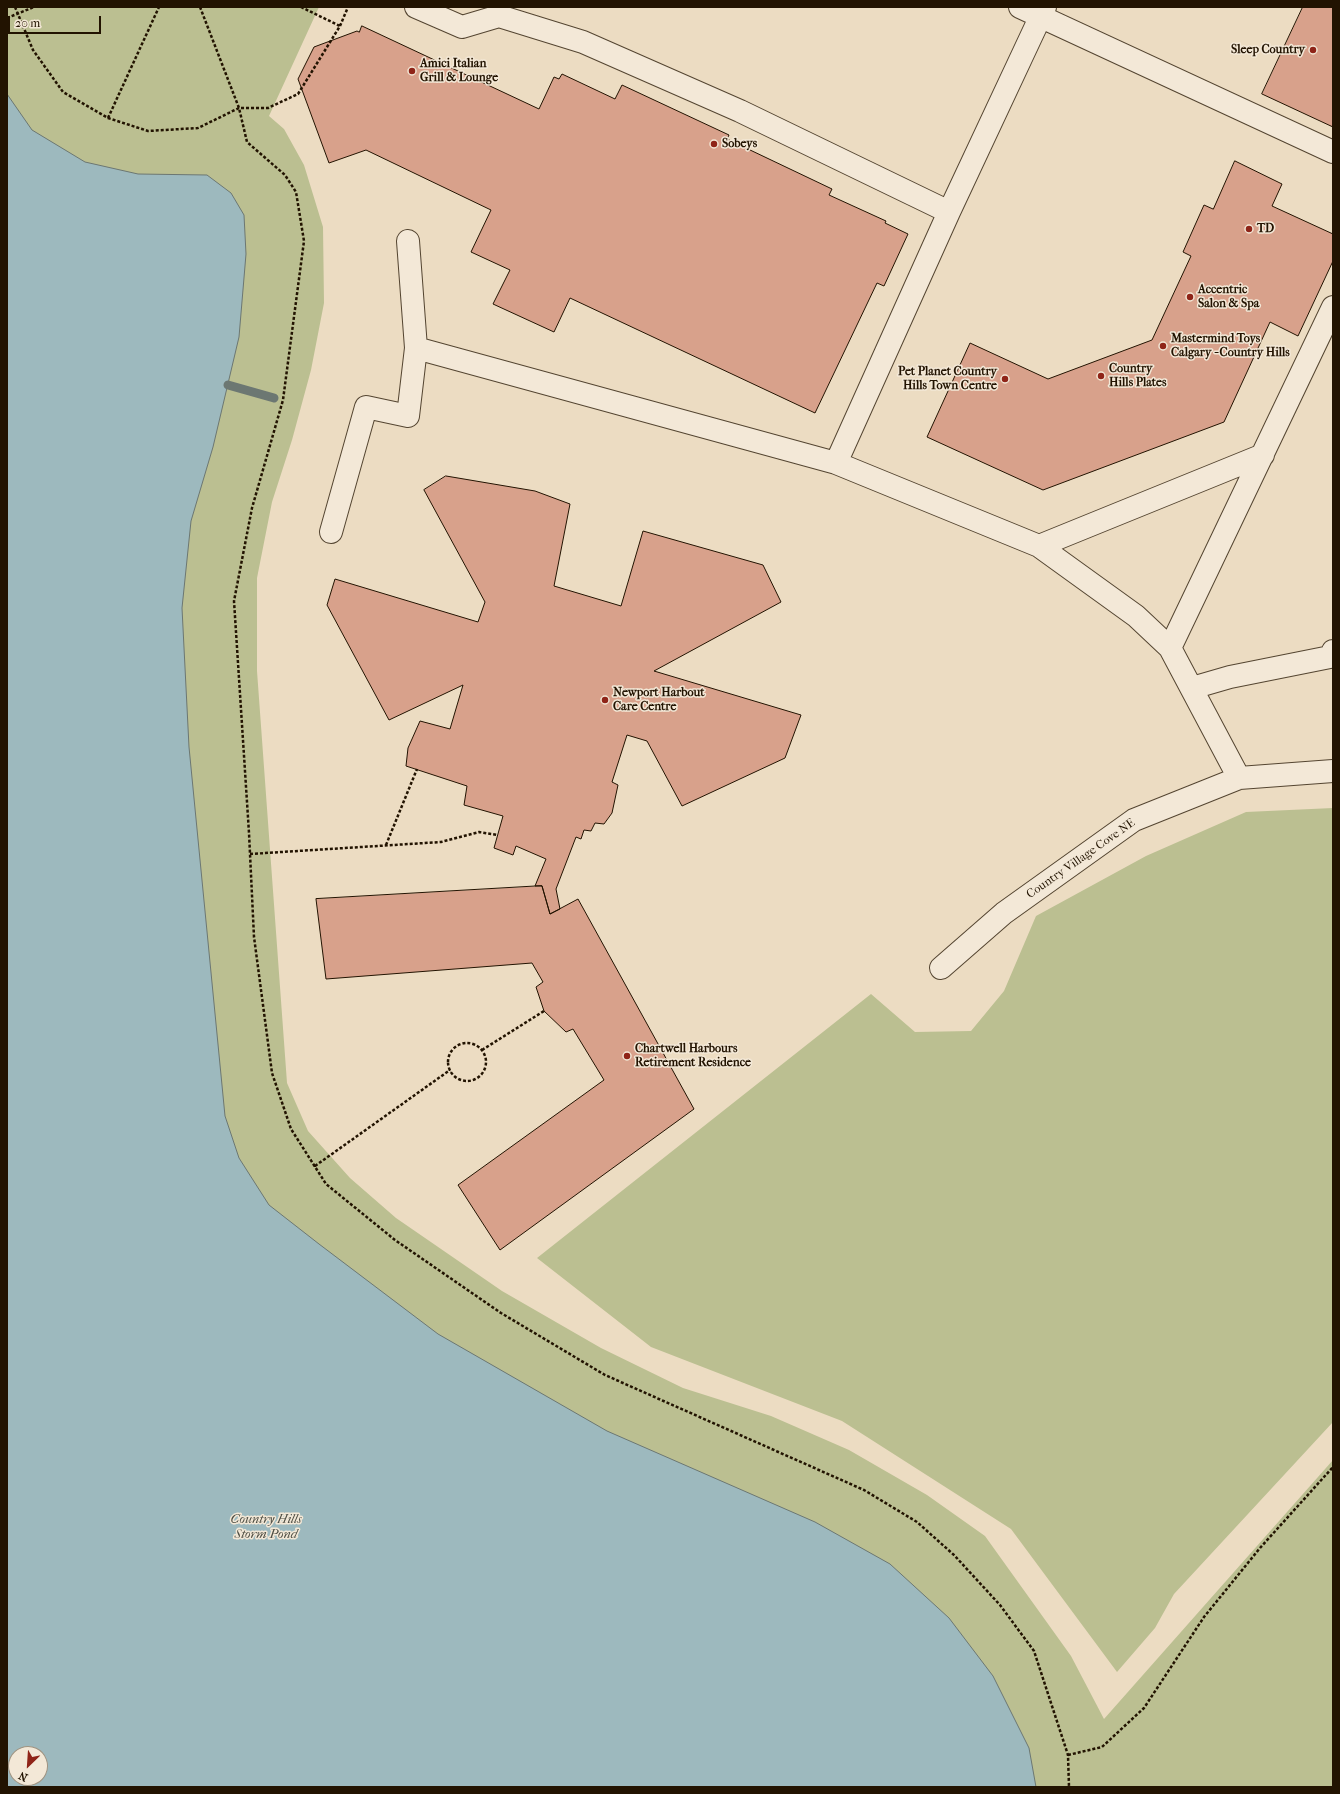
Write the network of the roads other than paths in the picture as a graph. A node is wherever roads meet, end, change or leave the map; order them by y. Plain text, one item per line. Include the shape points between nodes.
1 (416, 7) edge
2 (1020, 7) edge
3 (1043, 12) edge
4 (1333, 152) edge
5 (949, 212) junction
6 (408, 241) dead end
7 (1333, 307) edge
8 (416, 348) junction
9 (1263, 455) junction
10 (836, 463) junction
11 (331, 532) dead end
12 (1039, 546) junction
13 (1170, 648) junction
14 (1333, 651) edge
15 (1192, 688) junction
16 (1333, 771) edge
17 (1239, 778) junction
18 (941, 968) dead end

1 - 5 street via 462,28 499,16 583,42 740,111
2 - 3 street
3 - 4 street
3 - 5 street
5 - 10 street
6 - 8 street
7 - 9 street
8 - 10 street
8 - 11 street via 408,416 366,407
9 - 12 street
9 - 13 street
10 - 12 street
12 - 13 street via 1136,616
13 - 15 street
14 - 15 street via 1330,657 1230,677
15 - 17 street
16 - 17 street, Country Village Cove NE
17 - 18 street, Country Village Cove NE via 1134,820 1004,913

